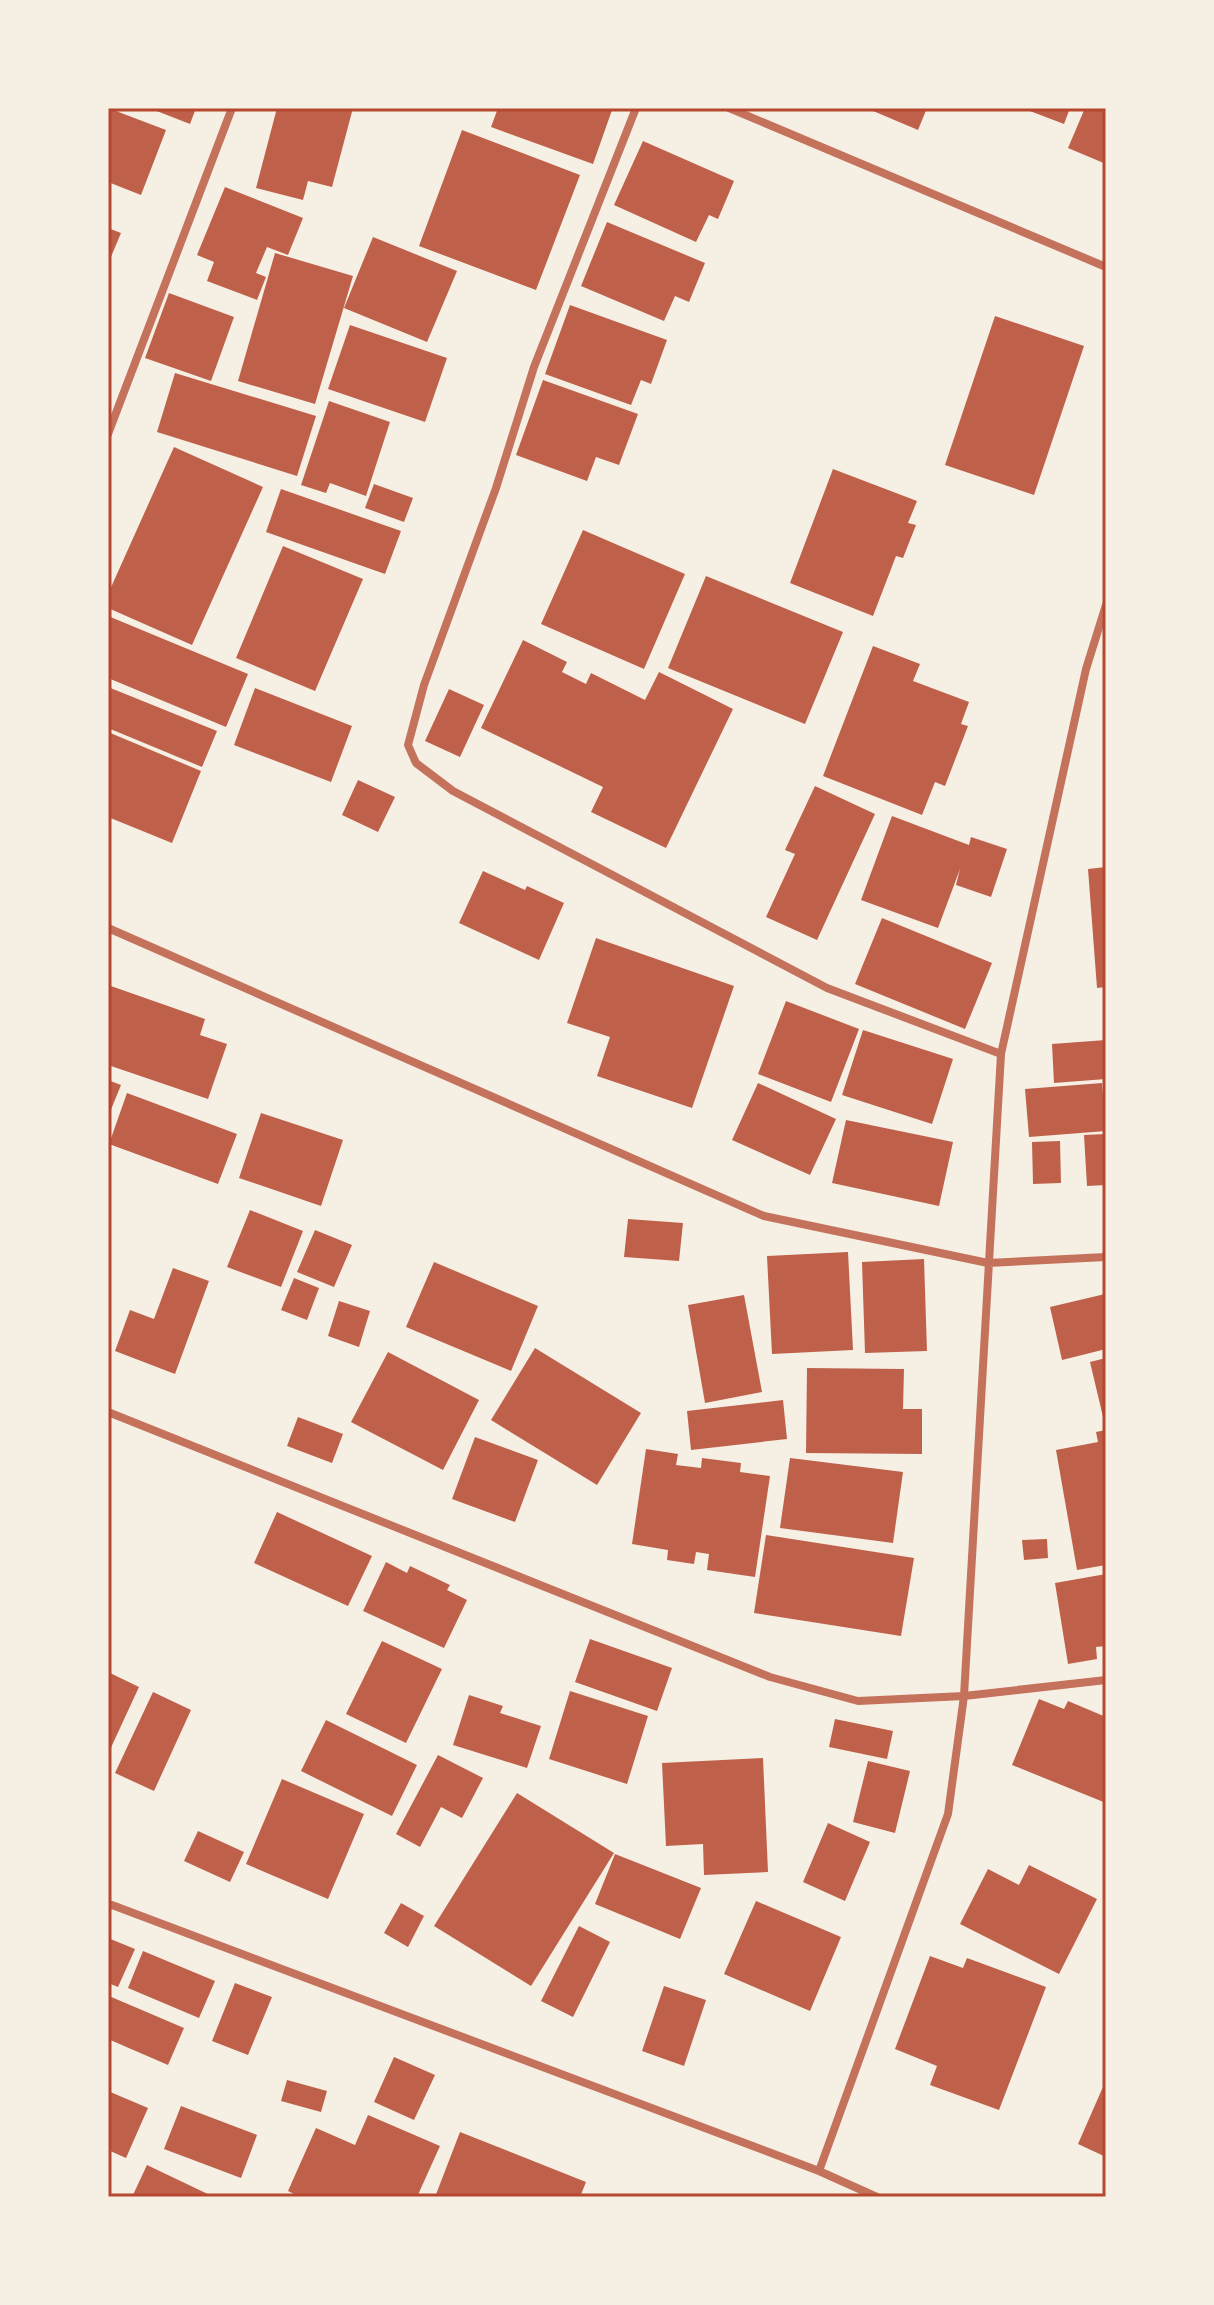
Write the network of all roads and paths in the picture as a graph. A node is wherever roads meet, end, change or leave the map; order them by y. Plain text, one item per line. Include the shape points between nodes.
1 (232, 108) edge
2 (636, 108) edge
3 (729, 108) edge
4 (1106, 267) edge
5 (108, 434) edge
6 (1106, 605) edge
7 (108, 928) edge
8 (1001, 1054) junction
9 (1106, 1257) edge
10 (988, 1263) junction
11 (108, 1412) edge
12 (1106, 1680) edge
13 (964, 1696) junction
14 (108, 1906) edge
15 (819, 2171) junction
16 (877, 2197) edge

1 - 5 street
2 - 8 street via 534,367 408,745 416,763 453,791 813,981
3 - 4 street
6 - 8 street via 1086,669
7 - 10 street via 764,1216
8 - 10 street
9 - 10 street
10 - 13 street
11 - 13 street via 770,1677 858,1701
12 - 13 street
13 - 15 street via 948,1814
14 - 15 street
15 - 16 street

